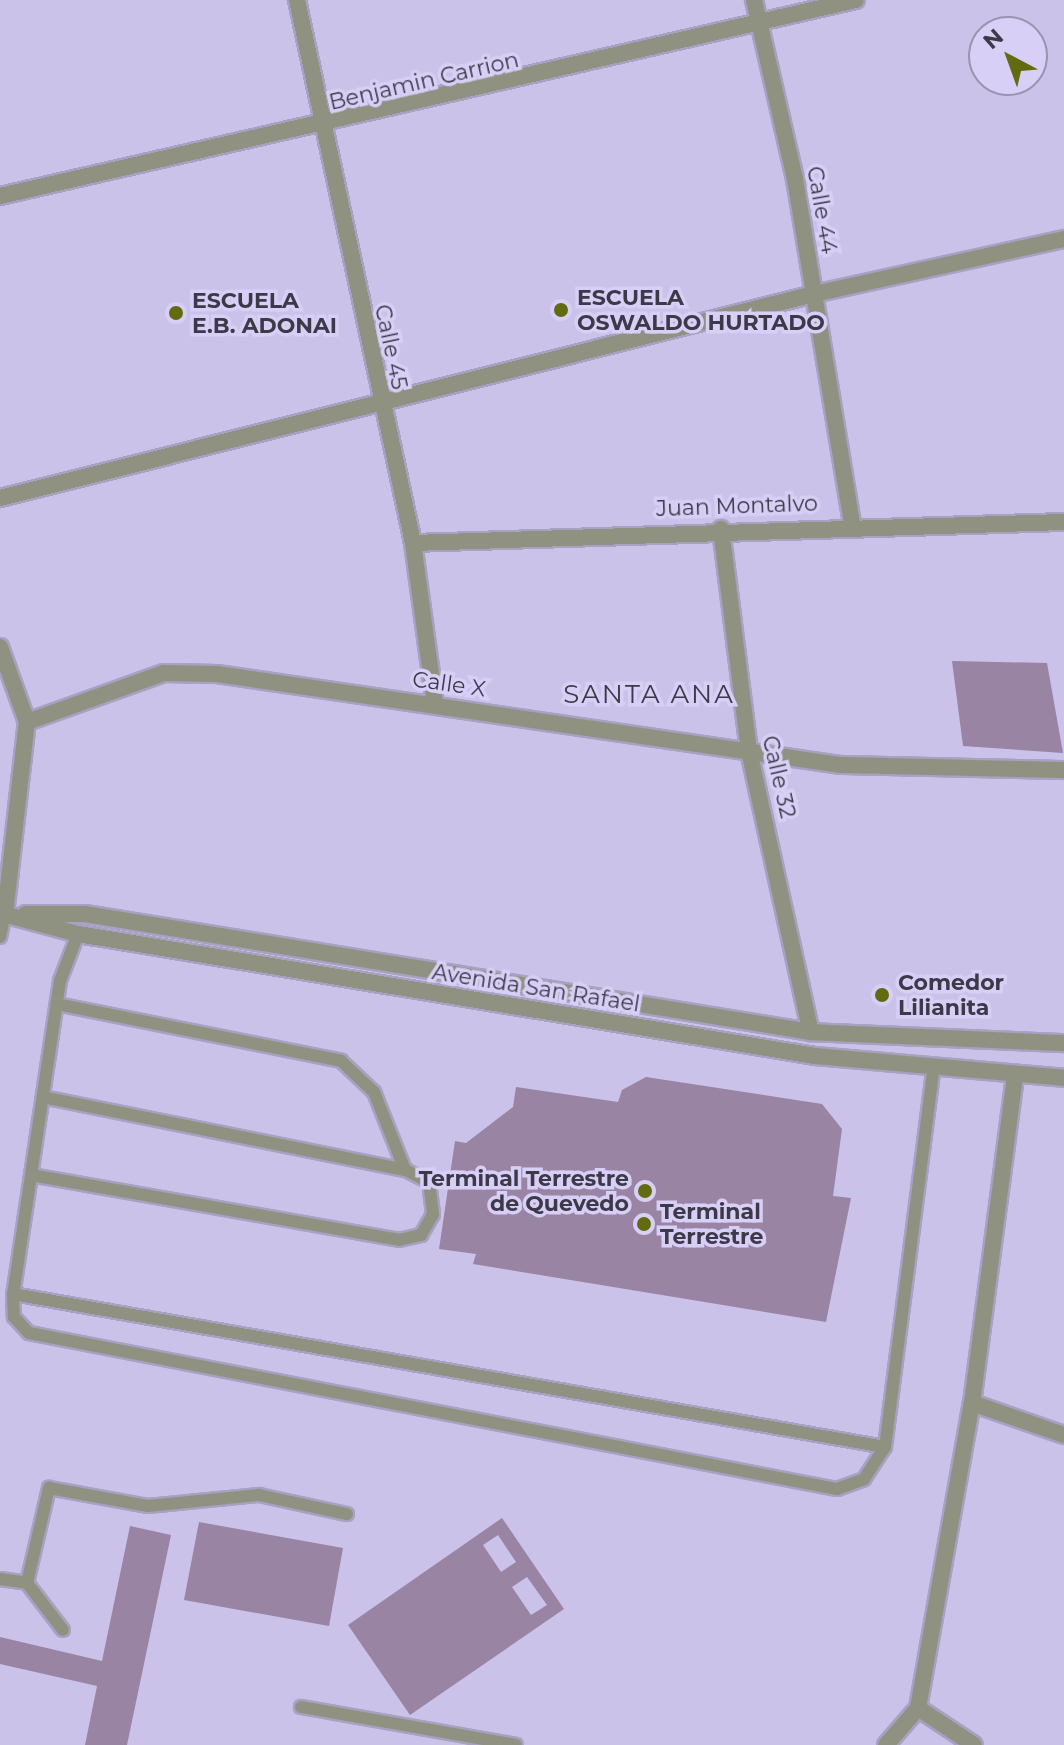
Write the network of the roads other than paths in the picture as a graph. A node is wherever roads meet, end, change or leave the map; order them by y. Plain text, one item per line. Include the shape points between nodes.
1 (297, 0) edge
2 (754, 0) edge
3 (856, 0) edge
4 (759, 24) junction
5 (322, 127) junction
6 (0, 196) edge
7 (1064, 239) edge
8 (814, 294) junction
9 (380, 404) junction
10 (0, 498) edge
11 (1064, 522) edge
12 (852, 523) junction
13 (721, 529) junction
14 (413, 543) junction
15 (0, 647) edge
16 (435, 704) junction
17 (27, 722) junction
18 (749, 751) junction
19 (1064, 770) edge
20 (2, 914) edge
21 (78, 934) junction
22 (0, 937) edge
23 (57, 1004) junction
24 (811, 1032) junction
25 (1064, 1043) edge
26 (933, 1070) junction
27 (1015, 1076) junction
28 (1064, 1078) edge
29 (43, 1097) junction
30 (405, 1170) junction
31 (31, 1175) junction
32 (13, 1294) junction
33 (972, 1403) junction
34 (1064, 1435) edge
35 (885, 1447) junction
36 (347, 1514) dead end
37 (0, 1579) edge
38 (27, 1583) junction
39 (63, 1630) dead end
40 (301, 1707) dead end
41 (918, 1708) junction
42 (516, 1745) edge
43 (886, 1745) edge
44 (974, 1745) edge

1 - 5 street, Calle 45
2 - 4 street, Calle 44
3 - 4 street, Benjamin Carrion
4 - 5 street, Benjamin Carrion
4 - 8 street, Calle 44
5 - 6 street, Benjamin Carrion
5 - 9 street, Calle 45
7 - 8 street
8 - 9 street
8 - 12 street, Calle 44
9 - 10 street
9 - 14 street, Calle 45
11 - 12 street, Juan Montalvo
12 - 13 street, Juan Montalvo
13 - 14 street, Juan Montalvo
13 - 18 street, Calle 32
14 - 16 street, Calle 45
15 - 17 street
16 - 17 street, Calle X via 186,672
16 - 18 street, Calle X
17 - 20 street
18 - 19 street, Calle X via 841,765
18 - 24 street, Calle 32
20 - 21 street, Avenida San Rafael
20 - 22 lane
20 - 24 street, Avenida San Rafael via 85,914
21 - 23 lane
21 - 26 street, Avenida San Rafael
23 - 29 lane
23 - 30 lane via 341,1061 374,1092
24 - 25 street, Avenida San Rafael
26 - 27 street, Avenida San Rafael
26 - 35 lane
27 - 28 street, Avenida San Rafael
27 - 33 street
29 - 30 lane
29 - 31 lane
30 - 31 lane via 429,1182 433,1214 421,1235 399,1240
31 - 32 lane
32 - 35 lane
32 - 35 lane via 14,1317 29,1333 837,1489 864,1479
33 - 34 street
33 - 41 street
36 - 38 lane via 259,1495 148,1506 49,1488
37 - 38 lane
38 - 39 lane
40 - 42 lane
41 - 43 street
41 - 44 street

